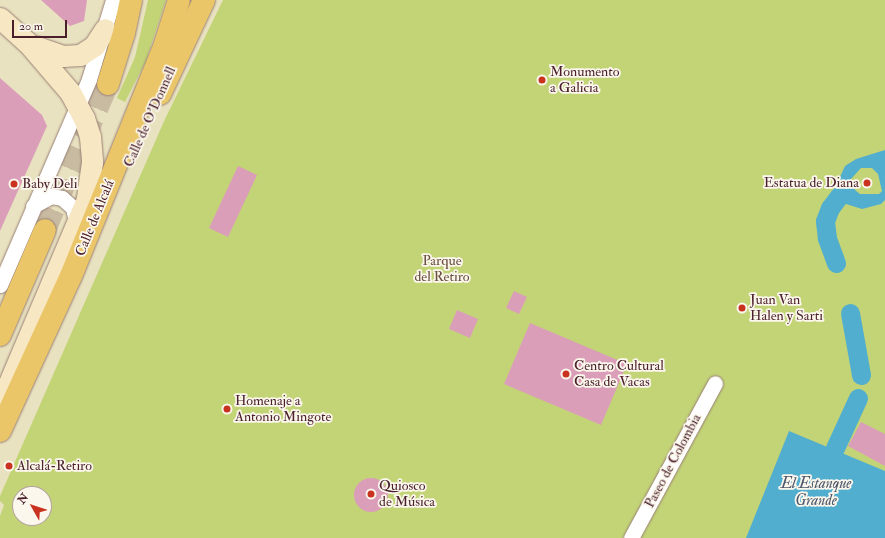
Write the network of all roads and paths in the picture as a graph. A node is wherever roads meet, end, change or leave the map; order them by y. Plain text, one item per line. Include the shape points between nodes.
1 (113, 0) edge
2 (131, 0) edge
3 (179, 0) edge
4 (186, 0) edge
5 (204, 0) edge
6 (0, 18) edge
7 (105, 29) junction
8 (27, 42) junction
9 (165, 44) junction
10 (108, 84) tunnel mouth
11 (78, 104) junction
12 (33, 206) junction
13 (77, 227) junction
14 (45, 230) tunnel mouth
15 (71, 276) junction
16 (0, 285) edge
17 (0, 335) edge
18 (715, 383) dead end
19 (0, 404) edge
20 (0, 431) edge
21 (631, 538) edge

1 - 7 street
2 - 10 main road via 123,39
3 - 9 main road, Calle de Alcalá
4 - 9 main road
5 - 15 main road, Calle de O'Donnell via 120,182
6 - 8 main road
7 - 8 main road via 94,46 80,55 63,56
7 - 11 street via 96,62
8 - 11 main road, Calle de Alcalá via 63,81
9 - 15 main road, Calle de Alcalá
11 - 12 street
11 - 13 main road, Calle de Alcalá via 90,137 92,162 87,199
12 - 13 street, Calle de Alcalá via 50,196 62,198 73,208
12 - 16 street
13 - 19 main road, Calle de Alcalá
14 - 17 main road
15 - 20 main road, Calle de Alcalá
18 - 21 street, Paseo de Colombia

